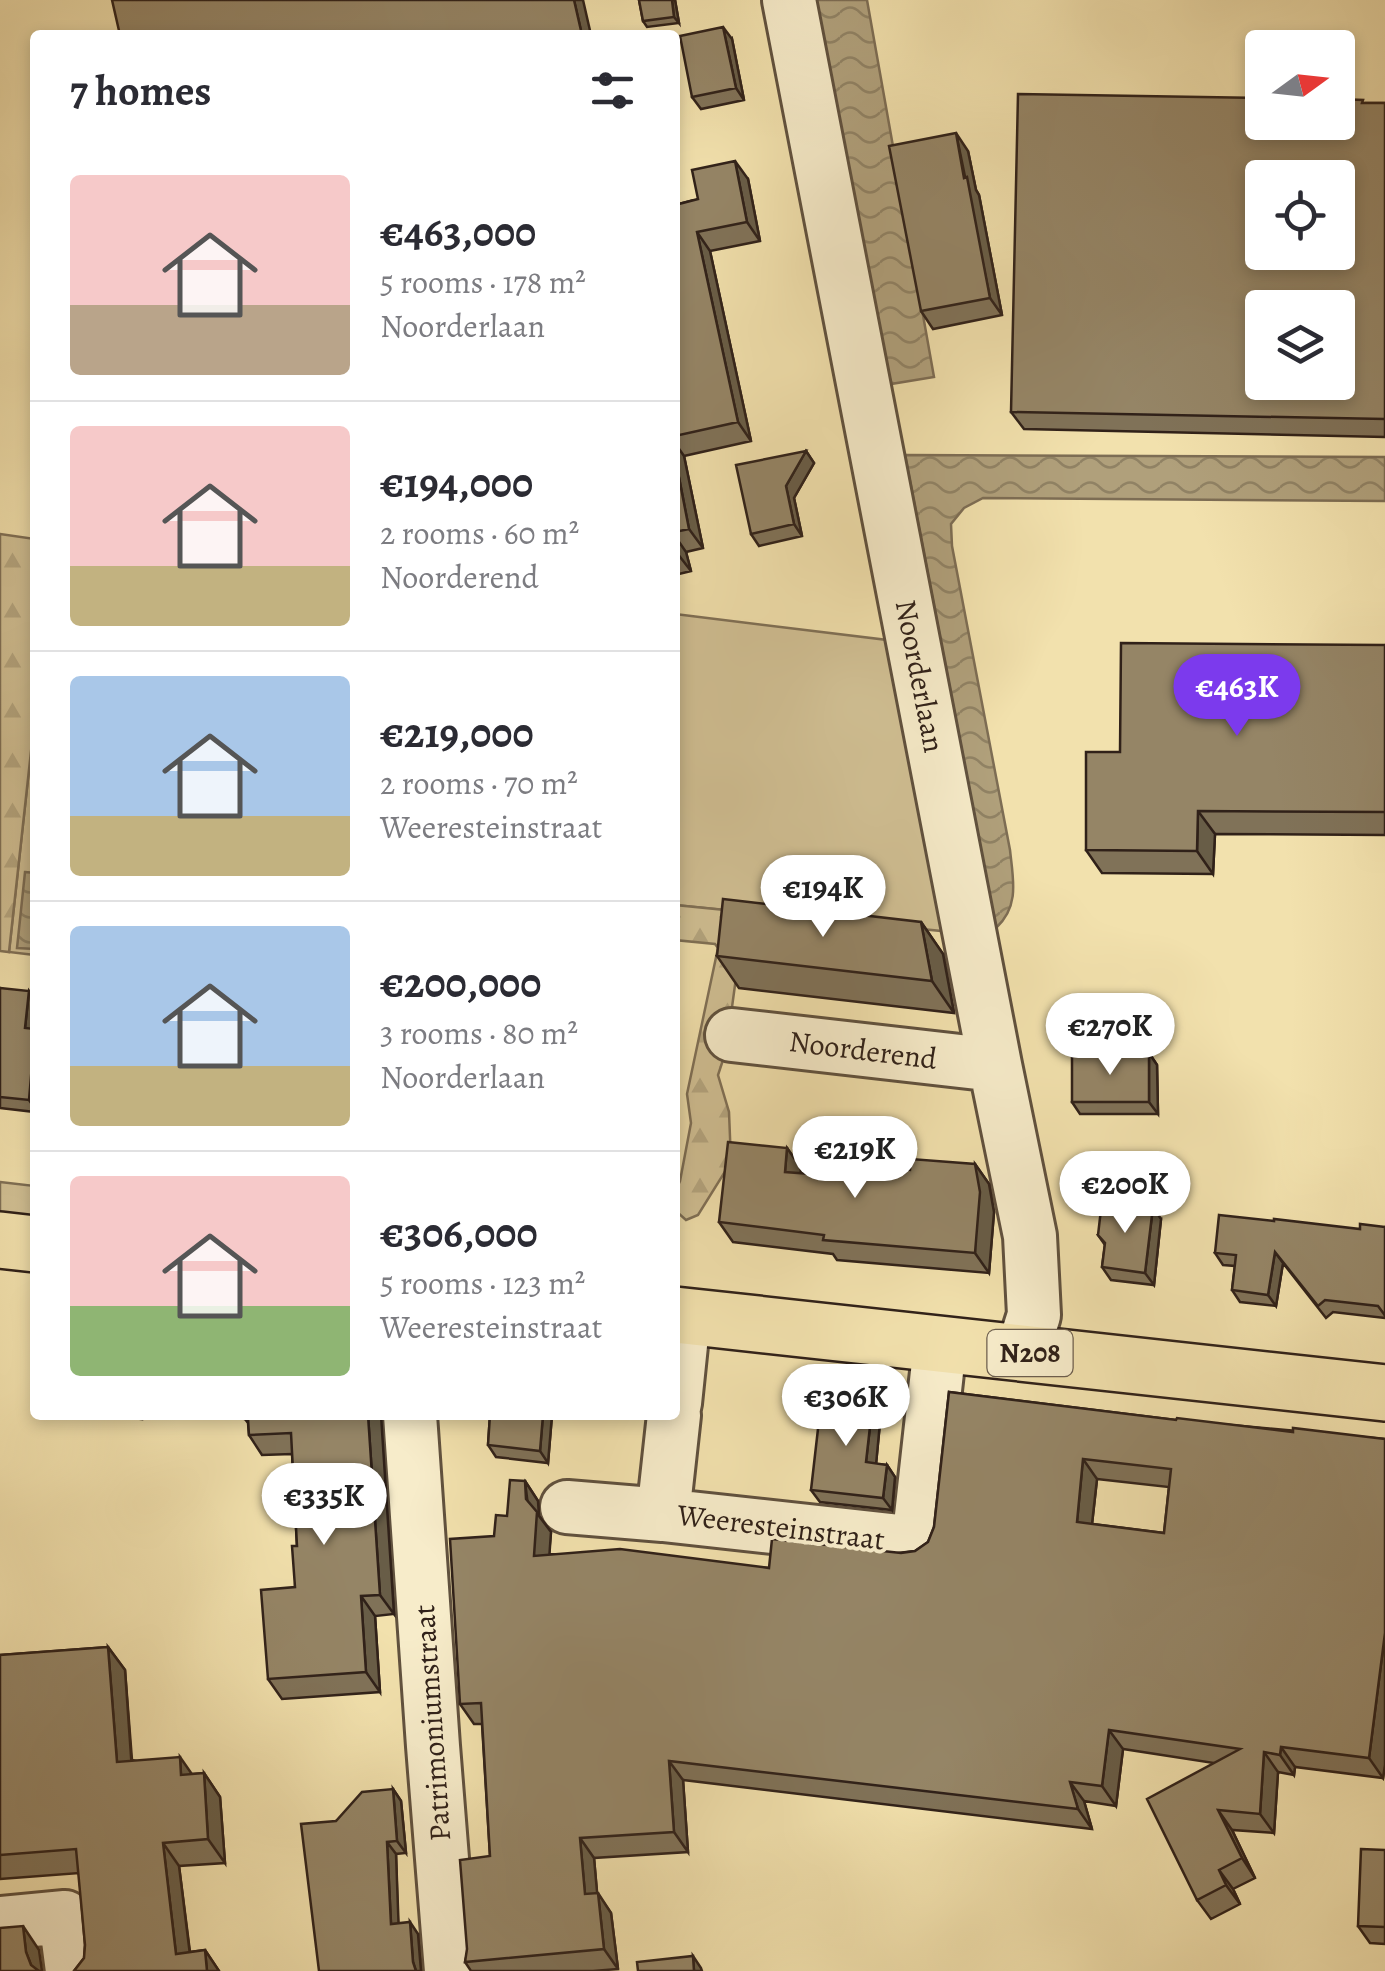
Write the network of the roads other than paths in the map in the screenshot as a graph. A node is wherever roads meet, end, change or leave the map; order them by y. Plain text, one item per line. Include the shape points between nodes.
1 (789, 0) edge
2 (732, 1034) dead end
3 (995, 1065) junction
4 (0, 1240) edge
5 (30, 1243) edge
6 (680, 1316) edge
7 (940, 1344) junction
8 (1022, 1353) junction
9 (1385, 1393) edge
10 (410, 1420) edge
11 (673, 1420) edge
12 (567, 1507) dead end
13 (663, 1516) junction
14 (0, 1923) edge
15 (72, 1971) edge
16 (451, 1971) edge

1 - 3 street, Noorderlaan
2 - 3 street, Noorderend
3 - 8 street, Noorderlaan via 1030,1236 1034,1315
4 - 5 main road
6 - 7 main road, N208
7 - 8 main road, N208
7 - 13 street, Weeresteinstraat via 918,1543
8 - 9 main road, N208
10 - 16 street, Patrimoniumstraat
11 - 13 street, Weeresteinstraat
12 - 13 street
14 - 15 street via 65,1917

